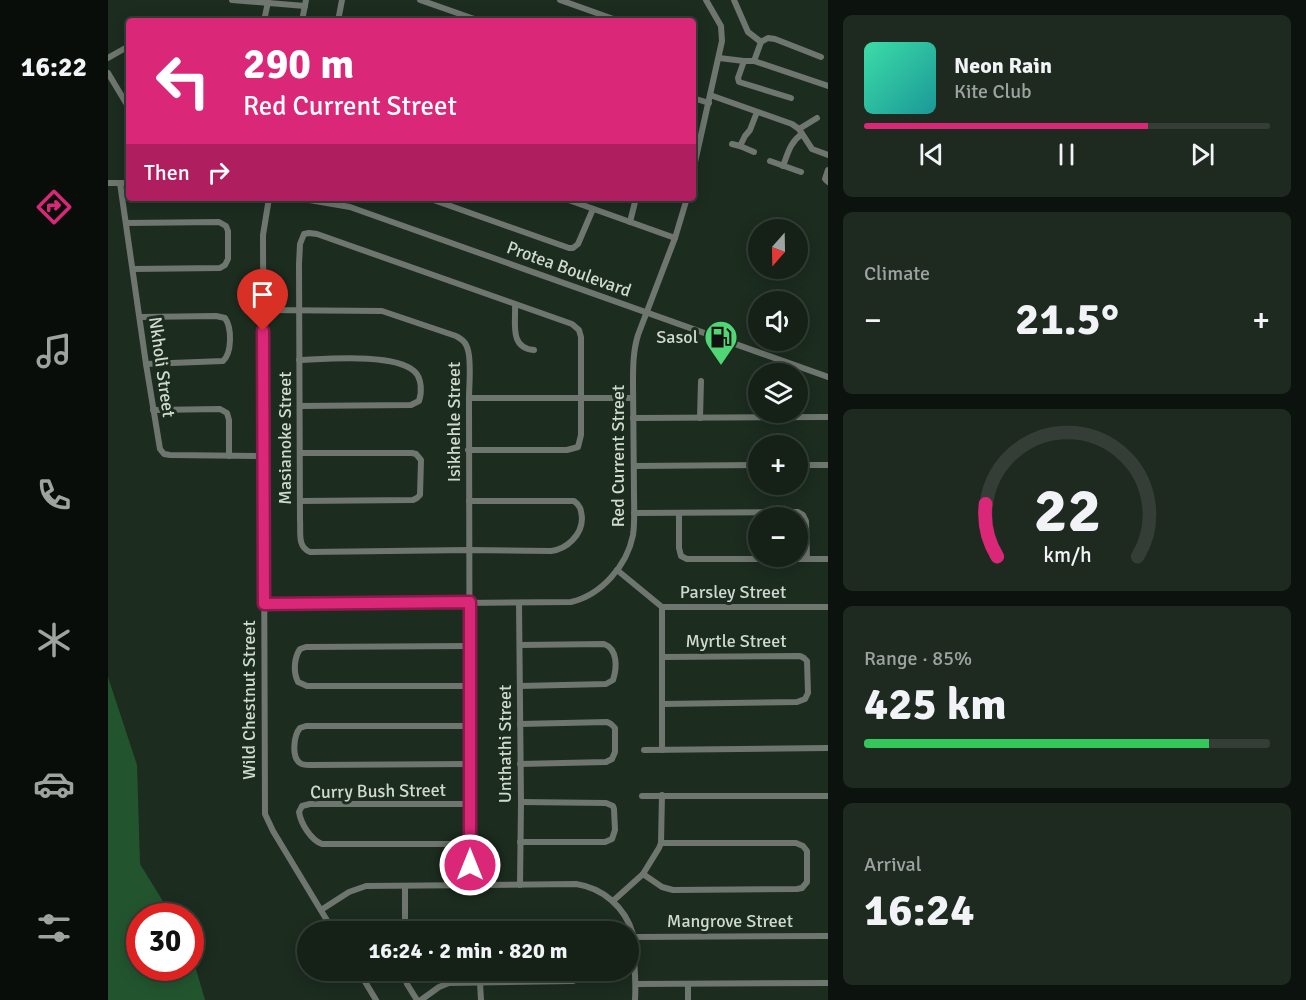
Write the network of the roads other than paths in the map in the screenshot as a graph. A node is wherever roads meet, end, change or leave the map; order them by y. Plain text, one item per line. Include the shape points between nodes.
1 (232, 0) edge
2 (342, 0) edge
3 (420, 0) edge
4 (560, 0) edge
5 (706, 0) edge
6 (734, 0) edge
7 (268, 2) junction
8 (305, 3) edge
9 (265, 18) edge
10 (302, 18) edge
11 (339, 18) edge
12 (471, 18) edge
13 (611, 18) edge
14 (761, 42) junction
15 (126, 48) edge
16 (821, 57) dead end
17 (108, 58) edge
18 (719, 58) junction
19 (754, 60) junction
20 (744, 61) junction
21 (108, 74) edge
22 (828, 86) edge
23 (120, 93) junction
24 (126, 94) edge
25 (710, 95) junction
26 (791, 98) dead end
27 (696, 99) edge
28 (126, 103) edge
29 (709, 103) junction
30 (758, 112) junction
31 (817, 118) dead end
32 (801, 132) junction
33 (732, 144) dead end
34 (740, 146) junction
35 (754, 152) dead end
36 (828, 155) edge
37 (696, 158) edge
38 (770, 161) dead end
39 (783, 166) junction
40 (828, 170) edge
41 (801, 172) dead end
42 (828, 182) edge
43 (108, 183) edge
44 (120, 183) junction
45 (126, 183) edge
46 (269, 201) edge
47 (315, 201) edge
48 (436, 201) edge
49 (570, 201) edge
50 (635, 201) edge
51 (686, 201) edge
52 (593, 209) junction
53 (630, 222) junction
54 (126, 223) junction
55 (675, 238) junction
56 (133, 269) junction
57 (515, 305) junction
58 (263, 310) junction
59 (300, 310) junction
60 (647, 313) junction
61 (140, 316) junction
62 (534, 350) dead end
63 (299, 360) junction
64 (146, 364) junction
65 (828, 377) edge
66 (701, 381) dead end
67 (469, 398) junction
68 (580, 398) junction
69 (633, 398) junction
70 (300, 406) junction
71 (153, 410) junction
72 (828, 417) edge
73 (633, 418) junction
74 (700, 418) junction
75 (468, 450) junction
76 (300, 453) junction
77 (229, 456) junction
78 (264, 456) junction
79 (748, 465) edge
80 (808, 465) edge
81 (828, 465) edge
82 (634, 466) junction
83 (300, 501) junction
84 (469, 501) junction
85 (748, 512) edge
86 (634, 513) junction
87 (679, 513) junction
88 (469, 550) junction
89 (748, 559) edge
90 (808, 559) edge
91 (828, 559) edge
92 (617, 570) junction
93 (470, 602) junction
94 (519, 603) junction
95 (264, 604) junction
96 (662, 607) junction
97 (828, 607) edge
98 (520, 645) junction
99 (470, 646) junction
100 (662, 657) junction
101 (470, 686) junction
102 (520, 686) junction
103 (662, 704) junction
104 (520, 724) junction
105 (470, 726) junction
106 (828, 748) edge
107 (644, 750) dead end
108 (662, 750) junction
109 (470, 764) junction
110 (520, 764) junction
111 (662, 795) junction
112 (642, 796) dead end
113 (828, 796) edge
114 (521, 802) junction
115 (470, 804) junction
116 (520, 842) junction
117 (661, 843) junction
118 (470, 844) junction
119 (643, 874) junction
120 (470, 885) junction
121 (520, 885) junction
122 (405, 886) junction
123 (613, 901) junction
124 (321, 910) junction
125 (328, 921) edge
126 (405, 921) edge
127 (628, 921) edge
128 (828, 936) edge
129 (639, 937) edge
130 (365, 981) edge
131 (406, 981) edge
132 (573, 981) edge
133 (636, 981) edge
134 (480, 983) junction
135 (828, 983) edge
136 (636, 984) junction
137 (688, 984) junction
138 (376, 1000) edge
139 (419, 1000) edge
140 (481, 1000) edge
141 (635, 1000) edge
142 (688, 1000) edge

1 - 7 street
2 - 11 street
3 - 12 street
4 - 13 street
5 - 18 street via 722,29
6 - 14 street via 748,32
7 - 8 street
7 - 9 street
8 - 10 street
14 - 16 street via 771,38
14 - 19 street
15 - 17 street
18 - 20 street
18 - 25 street
19 - 20 street
19 - 22 street
20 - 26 street via 739,82
21 - 23 street
23 - 24 street
23 - 28 street
25 - 29 street
25 - 30 street
27 - 29 street
29 - 37 street
30 - 32 street via 792,124
30 - 34 street
31 - 32 street
32 - 36 street via 812,149
32 - 39 street
33 - 34 street
34 - 35 street
38 - 39 street
39 - 41 street
40 - 42 street
43 - 44 street
44 - 45 street
44 - 54 street, Nkholi Street
46 - 58 street, Wild Chestnut Street via 263,235
47 - 60 street, Protea Boulevard via 350,207
48 - 52 street via 569,248 578,244
49 - 52 street
50 - 53 street
51 - 55 street, Red Current Street
52 - 53 street
53 - 55 street
54 - 56 street, Nkholi Street
54 - 56 street via 219,222 228,231 225,266
55 - 60 street, Red Current Street
56 - 61 street, Nkholi Street
57 - 59 street, Masianoke Street via 309,233 303,236 299,247
57 - 62 street via 518,342
57 - 68 street, Masianoke Street via 572,324 579,330
58 - 59 street, Isikhehle Street
58 - 78 street, Wild Chestnut Street
59 - 63 street, Masianoke Street
59 - 67 street, Isikhehle Street via 382,311 456,336 468,350
60 - 65 street, Protea Boulevard
60 - 69 street, Red Current Street via 634,349
61 - 64 street, Nkholi Street
61 - 64 street via 216,315 225,318 229,327 229,351 223,361
63 - 70 street, Masianoke Street
63 - 70 street via 382,359 412,369 421,388 419,401 411,405
64 - 71 street, Nkholi Street
66 - 74 street
67 - 68 street
67 - 75 street, Isikhehle Street
68 - 69 street
68 - 75 street via 581,440 576,449
69 - 73 street, Red Current Street
70 - 76 street, Masianoke Street
71 - 77 street, Nkholi Street via 164,454
71 - 77 street via 225,411 230,420
72 - 74 street
73 - 74 street
73 - 82 street, Red Current Street
75 - 84 street, Isikhehle Street
76 - 83 street, Masianoke Street
76 - 83 street via 412,453 421,460 420,495 413,500
77 - 78 street, Nkholi Street
78 - 95 street, Wild Chestnut Street
79 - 82 street
80 - 81 street
82 - 86 street, Red Current Street
83 - 88 street, Masianoke Street via 301,541 307,551
84 - 88 street, Isikhehle Street
84 - 88 street via 571,501 580,506 582,522 577,535 558,550
85 - 87 street
86 - 87 street
86 - 92 street, Red Current Street via 632,538
87 - 89 street via 681,556
88 - 93 street, Isikhehle Street
90 - 91 street
92 - 94 street, Red Current Street via 580,600
92 - 96 street, Parsley Street
93 - 94 street, Red Current Street
93 - 95 street, Red Current Street
93 - 99 street, Isikhehle Street
94 - 98 street, Unthathi Street
95 - 124 street, Wild Chestnut Street via 265,813
96 - 97 street, Parsley Street
96 - 100 street
98 - 102 street, Unthathi Street
98 - 102 street via 609,646 614,652 615,674 606,684
99 - 101 street, Isikhehle Street
99 - 101 street via 306,647 297,654 295,674 298,682 308,686
100 - 103 street
100 - 103 street, Myrtle Street via 800,656 807,661 808,693 797,702
101 - 105 street, Isikhehle Street
102 - 104 street, Unthathi Street
103 - 108 street
104 - 110 street, Unthathi Street
104 - 110 street via 607,722 615,728 615,752 606,762
105 - 109 street, Isikhehle Street
105 - 109 street via 306,726 295,735 295,754 303,765
106 - 108 street
107 - 108 street
109 - 115 street, Isikhehle Street
110 - 114 street, Unthathi Street
111 - 112 street
111 - 113 street
111 - 117 street
114 - 116 street, Unthathi Street
114 - 116 street via 606,802 615,809 615,830 612,839 604,842
115 - 118 street, Isikhehle Street
115 - 118 street, Curry Bush Street via 310,804 302,806 299,812 313,837 322,844
116 - 121 street, Unthathi Street
117 - 119 street
117 - 119 street via 796,843 807,851 807,882 797,889 673,890 662,888
118 - 120 street, Isikhehle Street
119 - 123 street
120 - 121 street
120 - 122 street
121 - 123 street via 584,885
122 - 124 street via 358,888
122 - 126 street
123 - 127 street
124 - 125 street, Wild Chestnut Street
128 - 129 street, Mangrove Street
130 - 138 street
131 - 139 street
132 - 134 street
133 - 136 street
134 - 139 street via 449,982
134 - 140 street
135 - 137 street
136 - 137 street
136 - 141 street
137 - 142 street

